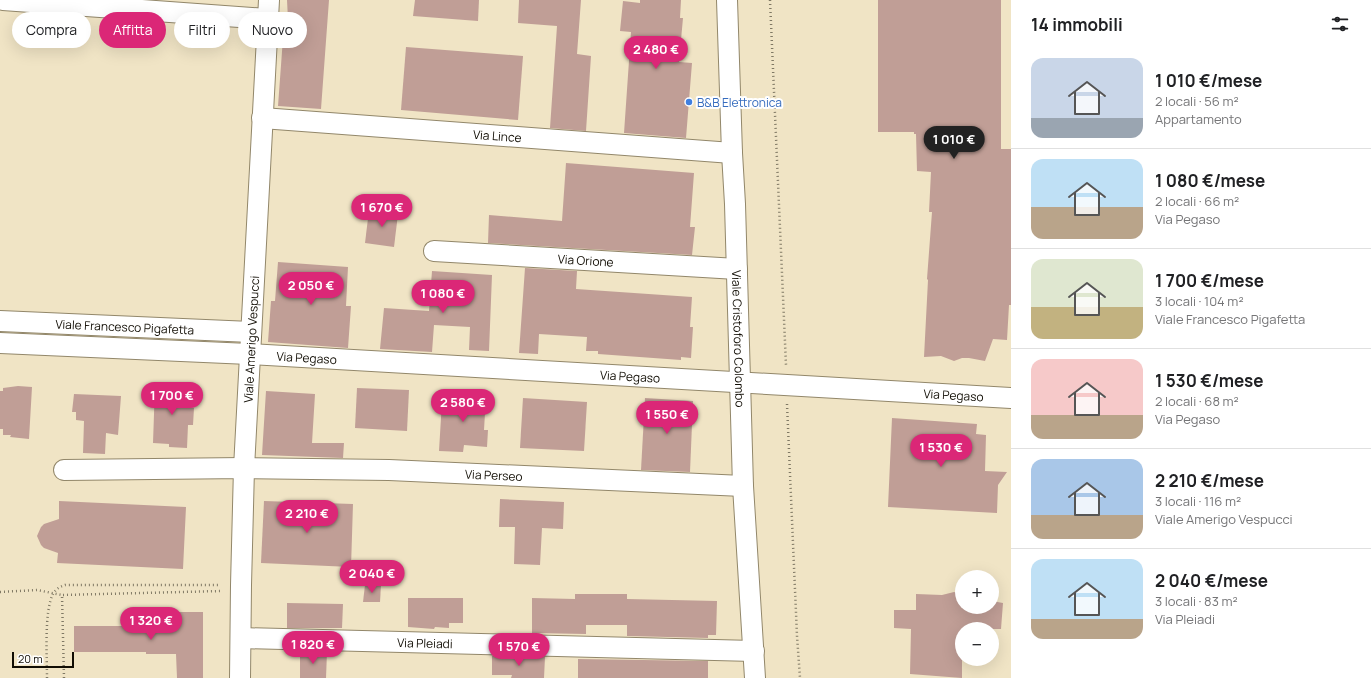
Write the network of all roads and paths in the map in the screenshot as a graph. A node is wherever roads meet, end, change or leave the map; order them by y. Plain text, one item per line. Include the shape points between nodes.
1 (3, 0) edge
2 (727, 0) edge
3 (770, 0) edge
4 (268, 10) edge
5 (262, 118) junction
6 (732, 152) junction
7 (434, 251) dead end
8 (737, 269) junction
9 (0, 321) edge
10 (251, 332) junction
11 (0, 343) edge
12 (249, 354) junction
13 (786, 367) dead end
14 (740, 382) junction
15 (1011, 398) edge
16 (787, 400) dead end
17 (244, 468) junction
18 (64, 470) dead end
19 (743, 486) junction
20 (241, 588) junction
21 (0, 592) edge
22 (53, 594) junction
23 (62, 595) junction
24 (241, 638) junction
25 (754, 651) junction
26 (47, 678) edge
27 (64, 678) edge
28 (240, 678) edge
29 (755, 678) edge
30 (800, 678) edge

1 - 4 street
2 - 6 street, Viale Cristoforo Colombo
3 - 13 path
4 - 5 street, Viale Amerigo Vespucci
5 - 6 street, Via Lince
5 - 10 street, Viale Amerigo Vespucci
6 - 8 street, Viale Cristoforo Colombo
7 - 8 street, Via Orione
8 - 14 street, Viale Cristoforo Colombo
9 - 10 street, Viale Francesco Pigafetta
10 - 12 street, Viale Amerigo Vespucci
11 - 12 street, Viale Francesco Pigafetta
12 - 14 street, Via Pegaso
12 - 17 street, Viale Amerigo Vespucci
14 - 15 street, Via Pegaso
14 - 19 street, Viale Cristoforo Colombo
16 - 30 path via 796,636
17 - 18 street, Via Perseo
17 - 19 street, Via Perseo via 389,470
17 - 20 street, Viale Amerigo Vespucci
19 - 25 street, Viale Cristoforo Colombo
20 - 22 path via 65,585
20 - 23 path
20 - 24 street, Viale Amerigo Vespucci
21 - 22 path via 37,590
22 - 23 path
22 - 26 path via 48,616
23 - 27 path
24 - 25 street, Via Pleiadi
24 - 28 street, Viale Amerigo Vespucci
25 - 29 street, Viale Cristoforo Colombo

